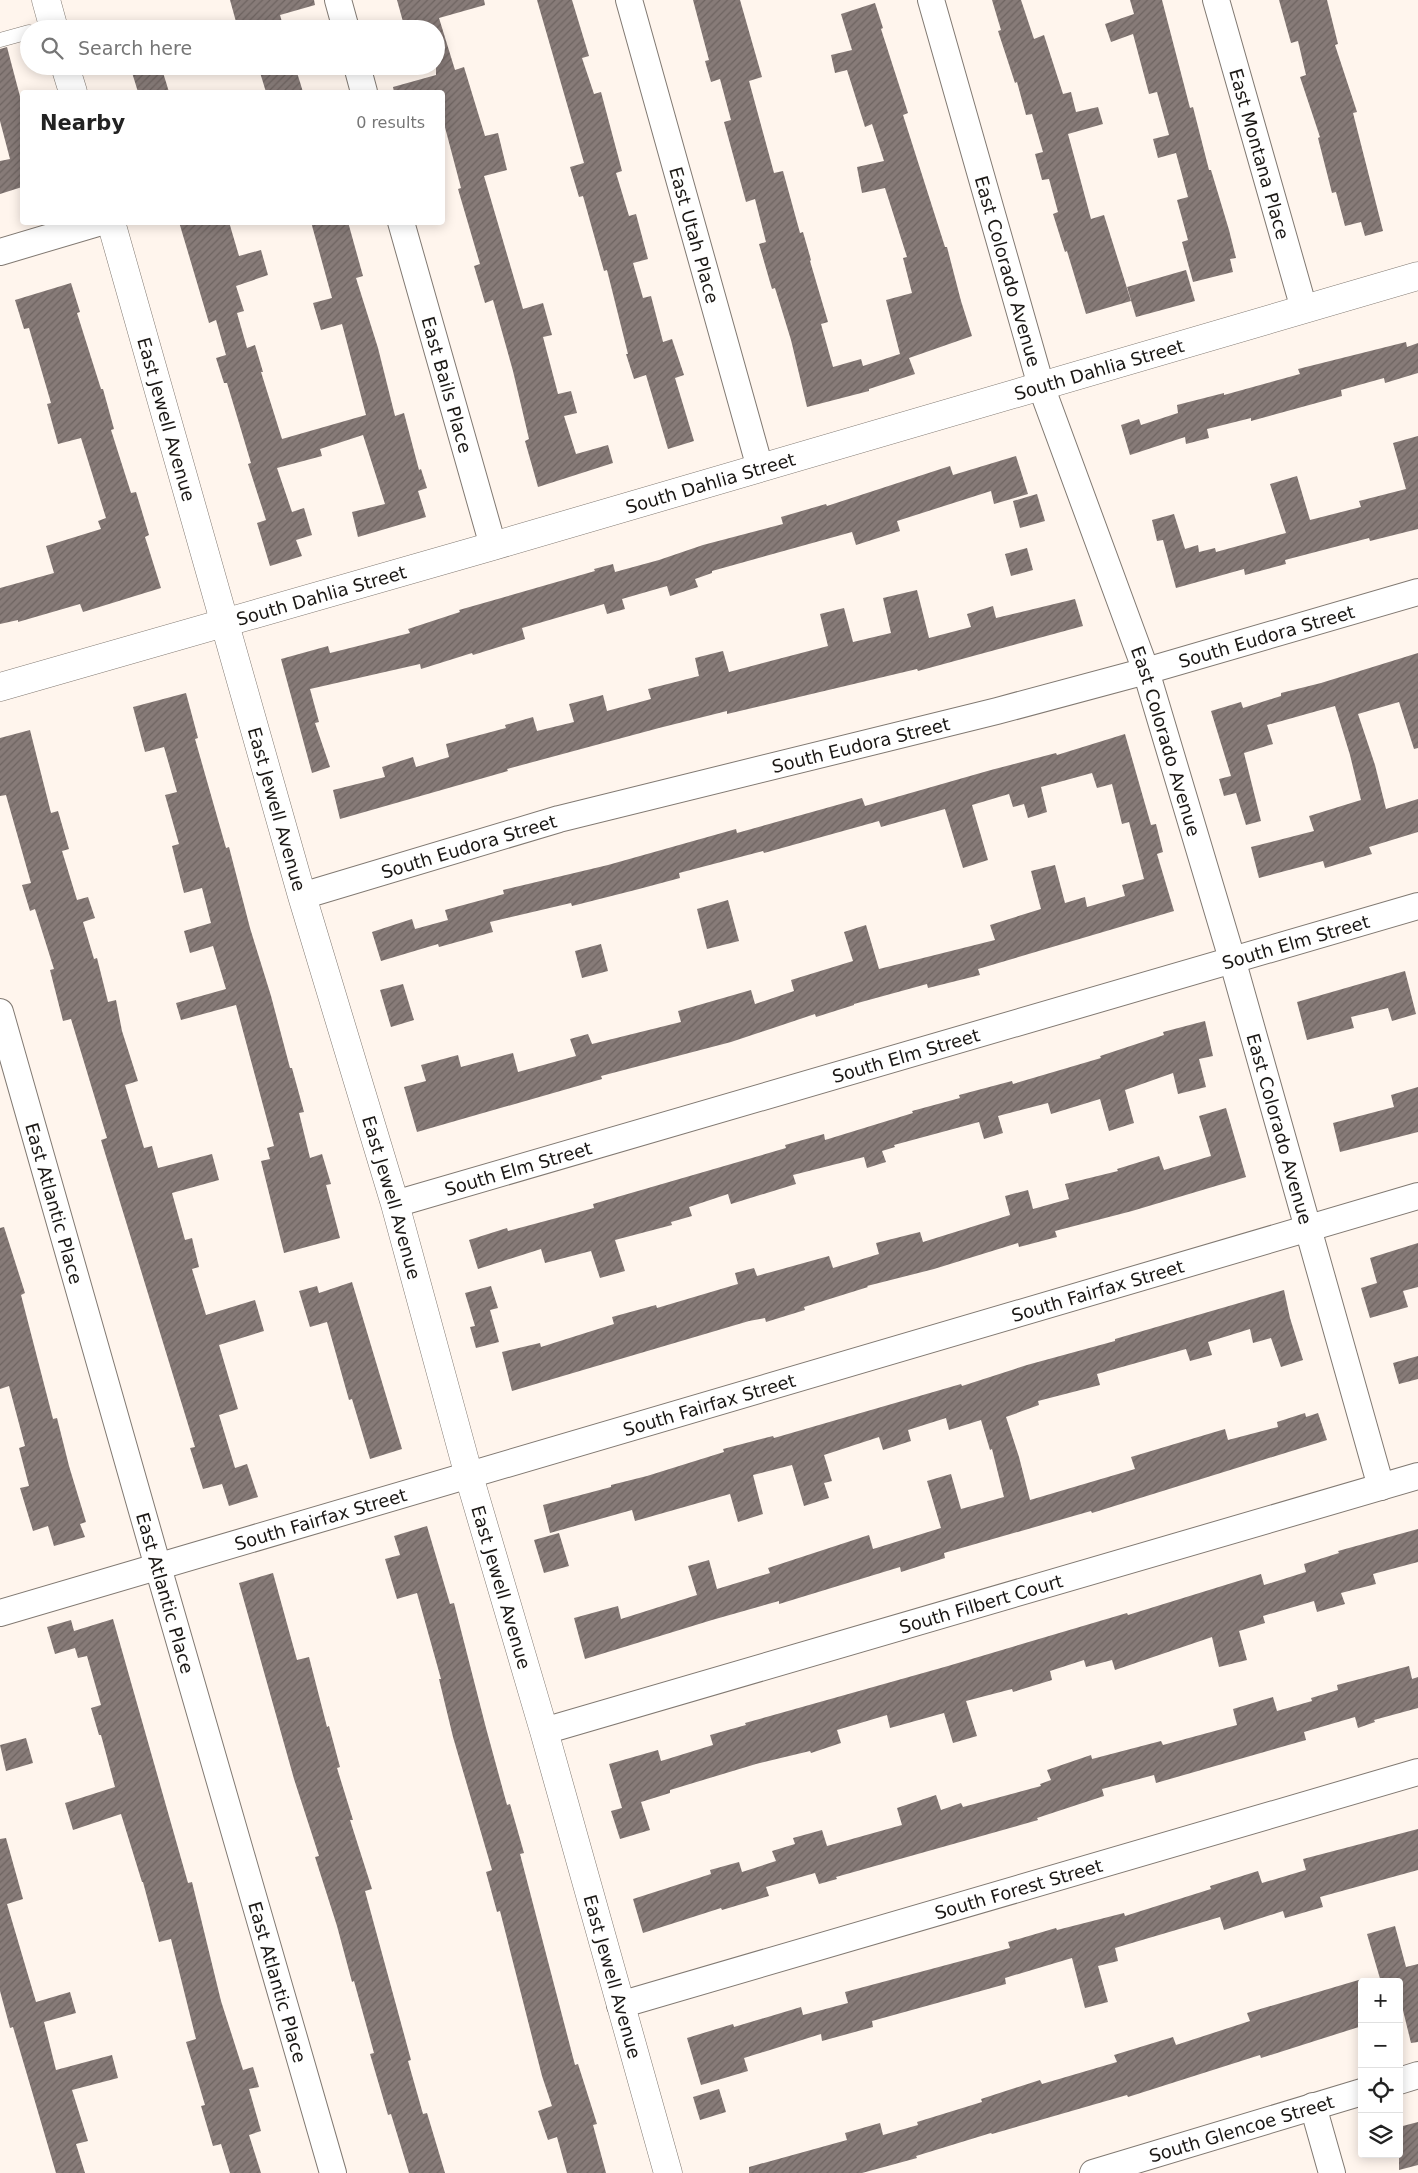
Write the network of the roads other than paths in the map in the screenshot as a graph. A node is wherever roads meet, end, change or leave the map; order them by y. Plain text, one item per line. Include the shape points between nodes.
1 (338, 0) edge
2 (629, 0) edge
3 (931, 0) edge
4 (1216, 0) edge
5 (344, 20) edge
6 (20, 32) edge
7 (0, 40) edge
8 (68, 75) edge
9 (359, 75) edge
10 (72, 90) edge
11 (363, 90) edge
12 (91, 225) edge
13 (112, 225) edge
14 (402, 225) edge
15 (0, 252) edge
16 (1418, 276) edge
17 (1304, 309) junction
18 (1041, 386) junction
19 (760, 468) junction
20 (493, 546) junction
21 (1418, 592) edge
22 (225, 622) junction
23 (1146, 671) junction
24 (0, 687) edge
25 (302, 896) junction
26 (1418, 906) edge
27 (1232, 959) junction
28 (0, 1012) edge
29 (1418, 1196) edge
30 (395, 1204) junction
31 (1308, 1227) junction
32 (469, 1476) junction
33 (1418, 1476) edge
34 (1381, 1487) junction
35 (158, 1567) junction
36 (0, 1613) edge
37 (544, 1731) junction
38 (1418, 1772) edge
39 (620, 2005) junction
40 (1418, 2075) edge
41 (1403, 2079) edge
42 (1358, 2093) edge
43 (1313, 2106) junction
44 (333, 2173) edge
45 (668, 2173) edge
46 (1093, 2173) edge
47 (1332, 2173) edge

1 - 5 street
2 - 19 street, East Utah Place
3 - 18 street, East Colorado Avenue
4 - 17 street, East Montana Place
6 - 7 lane
8 - 10 street
9 - 11 street
12 - 15 street
13 - 22 street, East Jewell Avenue
14 - 20 street, East Bails Place
16 - 17 street, South Dahlia Street
17 - 18 street, South Dahlia Street
18 - 19 street, South Dahlia Street
18 - 23 street, East Colorado Avenue
19 - 20 street, South Dahlia Street
20 - 22 street, South Dahlia Street
21 - 23 street, South Eudora Street
22 - 24 street, South Dahlia Street
22 - 25 street, East Jewell Avenue
23 - 25 street, South Eudora Street via 883,740 559,819
23 - 27 street, East Colorado Avenue
25 - 30 street, East Jewell Avenue
26 - 27 street, South Elm Street
27 - 30 street, South Elm Street
27 - 31 street, East Colorado Avenue
28 - 35 street, East Atlantic Place
29 - 31 street, South Fairfax Street
30 - 32 street, East Jewell Avenue
31 - 32 street, South Fairfax Street
31 - 34 street, East Colorado Avenue
32 - 35 street, South Fairfax Street
32 - 37 street, East Jewell Avenue
33 - 34 street, South Filbert Court
34 - 37 street, South Filbert Court
35 - 36 street, South Fairfax Street
35 - 44 street, East Atlantic Place
37 - 39 street, East Jewell Avenue
38 - 39 street, South Forest Street
39 - 45 street, East Jewell Avenue
40 - 41 street
42 - 43 street, South Glencoe Street
43 - 46 street, South Glencoe Street
43 - 47 street

